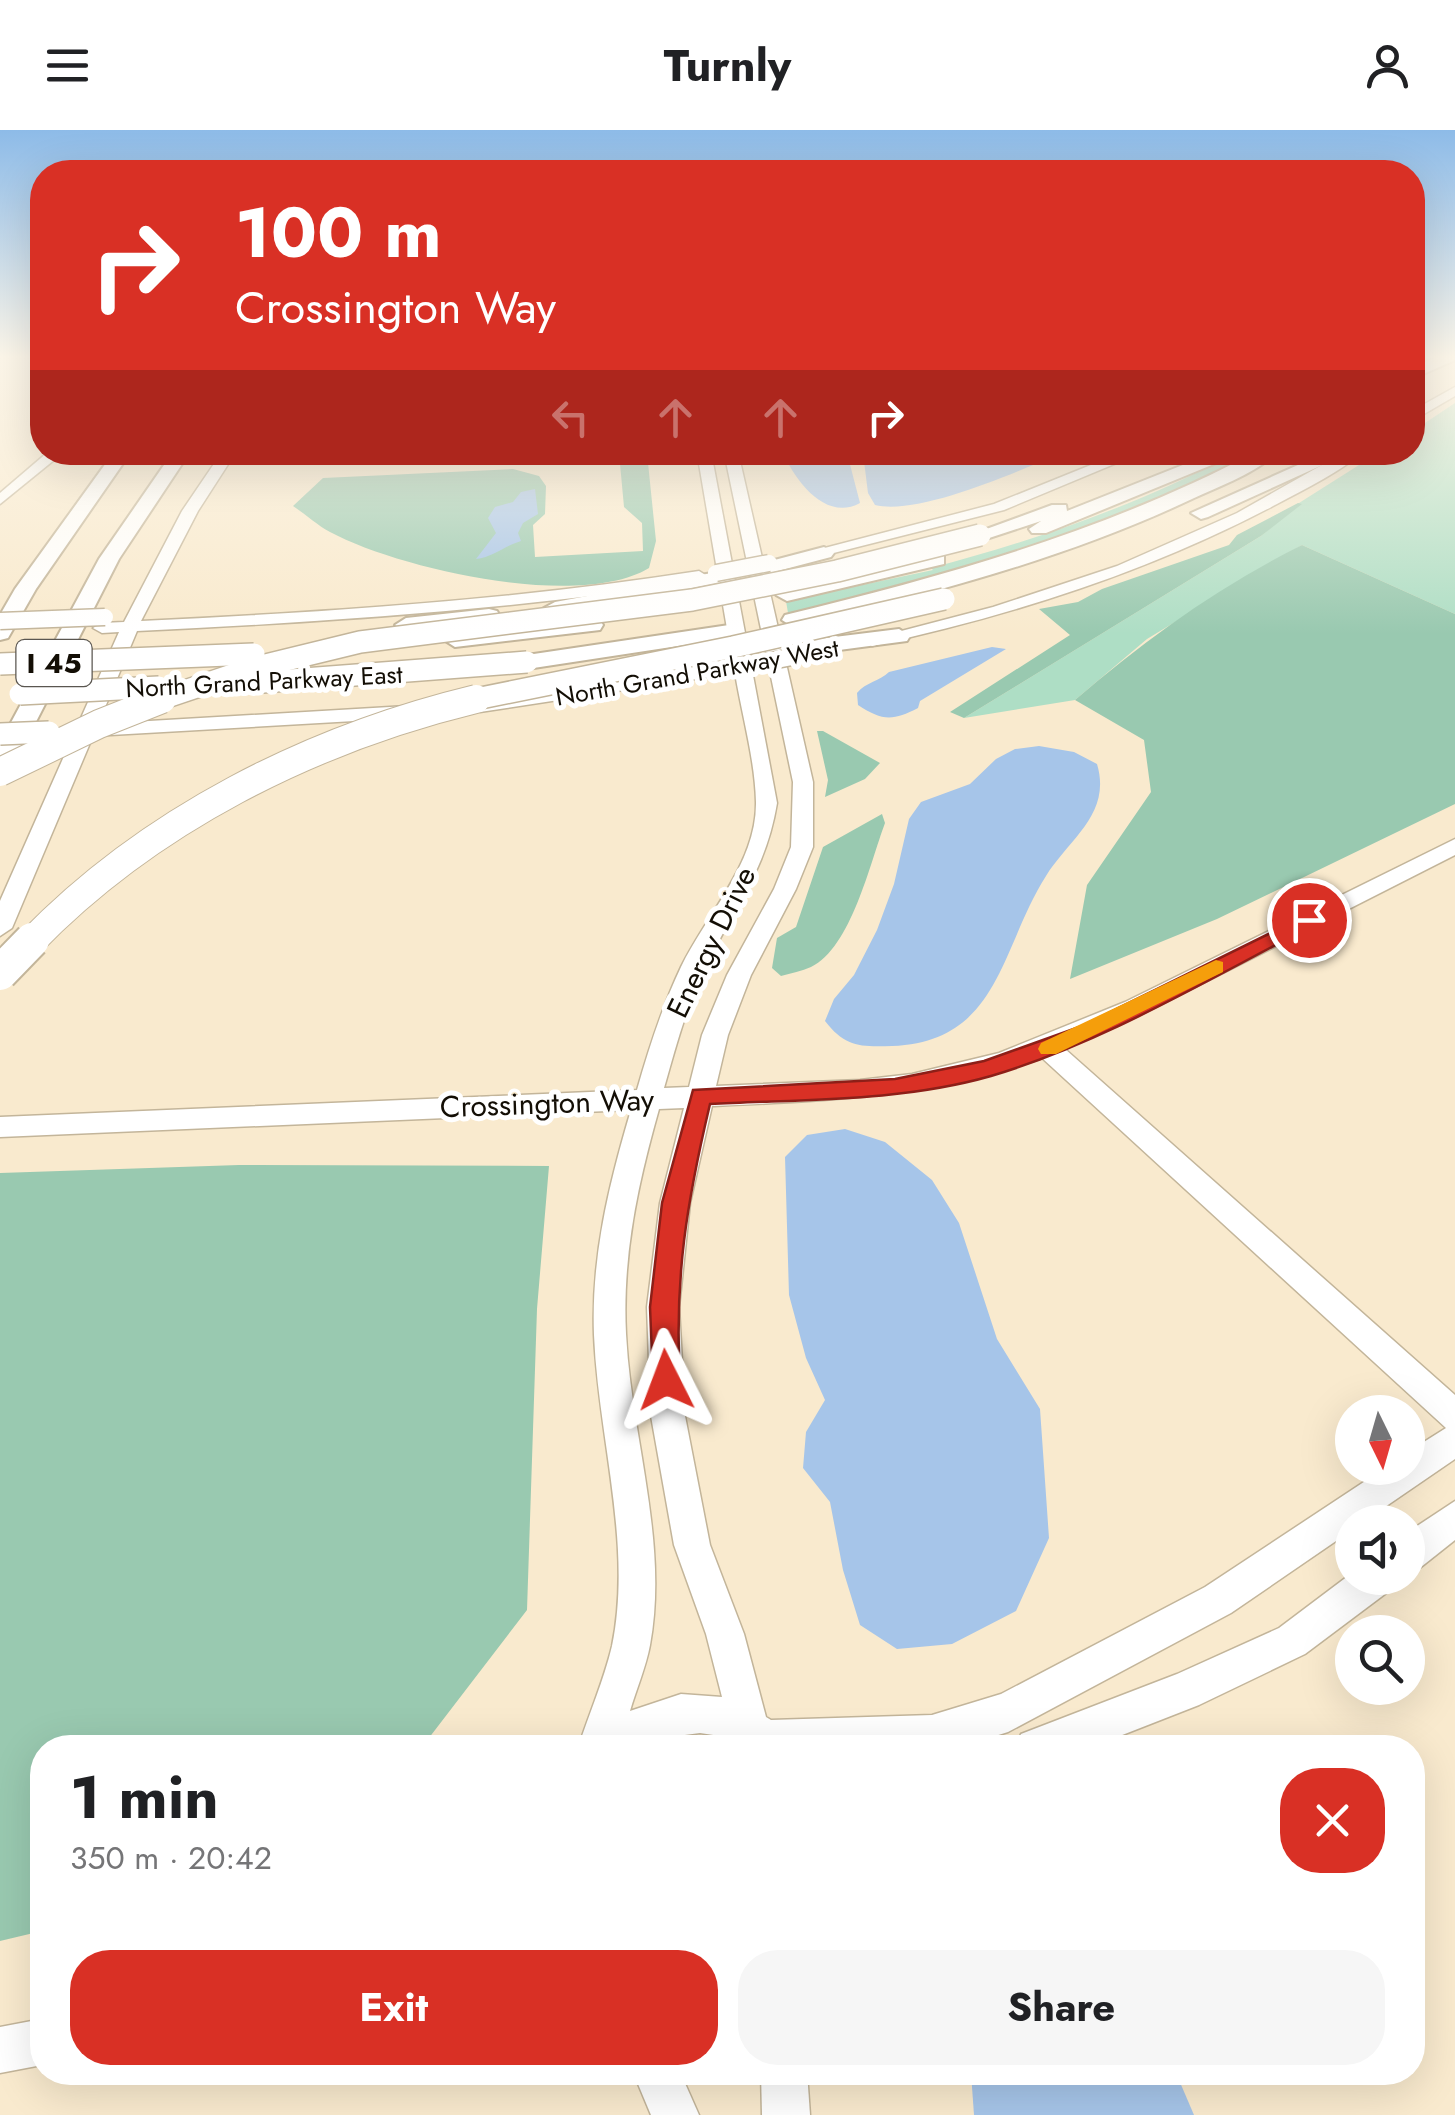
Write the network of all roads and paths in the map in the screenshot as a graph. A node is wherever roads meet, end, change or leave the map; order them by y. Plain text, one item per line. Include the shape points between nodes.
1 (42, 465) edge
2 (93, 465) edge
3 (114, 465) edge
4 (173, 465) edge
5 (196, 465) edge
6 (221, 465) edge
7 (236, 465) edge
8 (706, 465) edge
9 (734, 465) edge
10 (1103, 465) edge
11 (1154, 465) edge
12 (1193, 465) edge
13 (1246, 465) edge
14 (1274, 465) edge
15 (1313, 465) edge
16 (1336, 465) edge
17 (0, 500) edge
18 (1148, 532) junction
19 (170, 547) junction
20 (824, 553) joint
21 (109, 558) junction
22 (716, 576) junction
23 (26, 589) junction
24 (140, 606) junction
25 (0, 621) edge
26 (103, 623) junction
27 (186, 624) junction
28 (132, 626) junction
29 (0, 632) edge
30 (899, 636) joint
31 (119, 659) junction
32 (0, 664) edge
33 (729, 664) junction
34 (526, 673) junction
35 (10, 694) edge
36 (142, 727) junction
37 (84, 730) junction
38 (0, 734) edge
39 (46, 738) junction
40 (0, 744) edge
41 (73, 757) junction
42 (0, 770) edge
43 (802, 782) junction
44 (764, 784) junction
45 (1455, 846) edge
46 (0, 928) edge
47 (0, 974) edge
48 (1049, 1048) junction
49 (701, 1096) junction
50 (650, 1099) junction
51 (2, 1126) edge
52 (1455, 1416) edge
53 (1455, 1440) edge
54 (1455, 1518) edge
55 (1425, 1541) edge
56 (1353, 1595) edge
57 (602, 1735) edge
58 (627, 1735) edge
59 (757, 1735) edge
60 (761, 1735) edge
61 (932, 1735) edge
62 (1070, 1735) edge
63 (30, 2044) edge
64 (0, 2050) edge
65 (662, 2085) edge
66 (785, 2085) edge
67 (675, 2115) edge
68 (786, 2115) edge

1 - 17 street
2 - 23 highway via 18,573
3 - 23 highway, I 45
4 - 21 highway, I 45
5 - 21 highway via 138,540
6 - 19 street
7 - 19 street
8 - 44 street, Energy Drive
9 - 43 street, Energy Drive
10 - 20 street via 998,507
11 - 42 highway, bridge via 1064,507 980,535 835,571 709,597 417,632 308,652 150,702
12 - 31 highway, North Grand Parkway East, bridge via 1059,523 921,565 787,595 454,640
13 - 34 highway, North Grand Parkway West via 1172,504 1059,548 894,597
14 - 18 highway
15 - 18 highway
16 - 30 street via 1204,538 1104,577
18 - 47 highway, bridge via 944,599 484,696 338,743 260,778 156,838 73,901
19 - 24 street
20 - 22 highway, bridge
21 - 42 highway, I 45
22 - 27 street via 496,604
22 - 31 highway, bridge via 563,607
23 - 29 highway, I 45
24 - 26 street
24 - 28 street
25 - 26 street, bridge
26 - 28 street
26 - 29 street
27 - 28 street
27 - 36 street via 152,644 123,712
28 - 37 street
30 - 33 highway
31 - 32 highway, North Grand Parkway East, bridge
33 - 34 highway
33 - 36 street, North Grand Parkway West via 496,704
34 - 35 highway, bridge via 380,692
36 - 37 street, North Grand Parkway West
37 - 39 street, North Grand Parkway West
37 - 41 street
38 - 39 street, North Grand Parkway West, bridge
39 - 40 street
39 - 41 street
41 - 46 street
43 - 44 street
43 - 49 street, Energy Drive via 802,846 715,1035
44 - 50 street, Energy Drive via 760,842 694,965
45 - 48 street, Crossington Way
48 - 49 street, Crossington Way via 931,1082
48 - 52 street
49 - 50 street, Crossington Way
49 - 60 street, Energy Drive via 674,1203 663,1307 668,1416 692,1544
50 - 51 street, Crossington Way
50 - 57 street, Energy Drive via 622,1190 613,1247 610,1334 636,1556 631,1645
53 - 61 street via 1218,1600 1008,1712
54 - 55 street
56 - 62 street via 1292,1641 1185,1692
58 - 59 street via 645,1722 686,1712 729,1719
63 - 64 street
65 - 67 street
66 - 68 street

